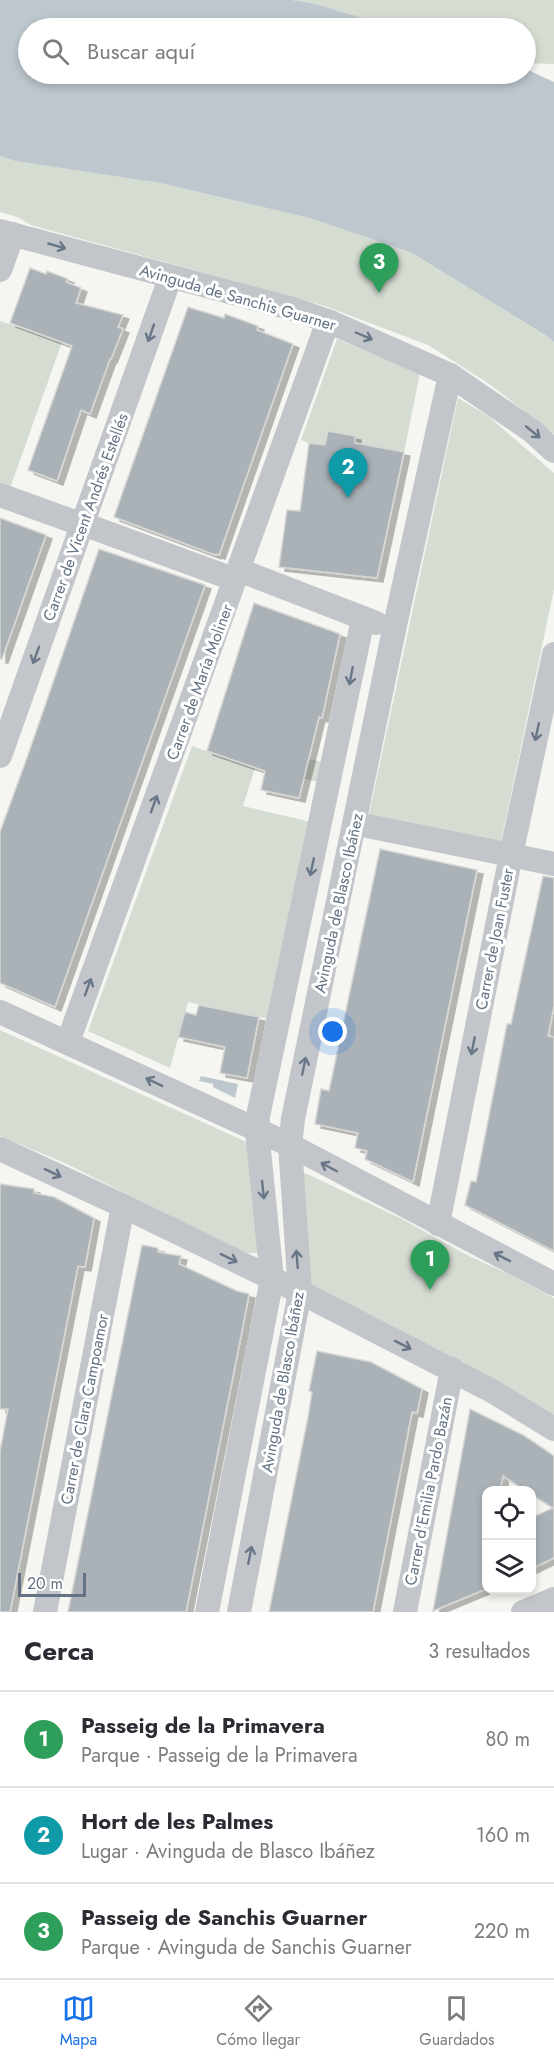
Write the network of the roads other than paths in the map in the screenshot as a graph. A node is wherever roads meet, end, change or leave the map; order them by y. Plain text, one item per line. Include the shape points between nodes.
1 (6, 232) edge
2 (0, 270) edge
3 (170, 278) junction
4 (328, 321) junction
5 (450, 375) junction
6 (554, 451) edge
7 (0, 495) edge
8 (232, 573) junction
9 (363, 619) junction
10 (394, 630) junction
11 (554, 654) edge
12 (0, 756) edge
13 (362, 825) dead end
14 (554, 864) edge
15 (0, 1012) edge
16 (68, 1042) junction
17 (257, 1131) junction
18 (290, 1146) junction
19 (0, 1149) edge
20 (123, 1206) junction
21 (438, 1224) junction
22 (272, 1279) junction
23 (554, 1284) edge
24 (300, 1292) junction
25 (452, 1369) junction
26 (554, 1429) edge
27 (554, 1599) edge
28 (45, 1612) edge
29 (207, 1612) edge
30 (239, 1612) edge
31 (405, 1612) edge
32 (524, 1612) edge

1 - 2 street
1 -> 3 street, Avinguda de Sanchis Guarner
3 - 4 street, Avinguda de Sanchis Guarner
3 -> 12 street, Carrer de Vicent Andrés Estellés
4 -> 5 street, Avinguda de Sanchis Guarner
4 - 8 street, Carrer de María Moliner
5 -> 6 street, Avinguda de Sanchis Guarner
5 - 10 street, Avinguda de Blasco Ibáñez
7 - 8 street
8 - 9 street
16 -> 8 street, Carrer de María Moliner
9 - 10 street
9 -> 17 street, Avinguda de Blasco Ibáñez
18 -> 10 street, Avinguda de Blasco Ibáñez
11 -> 21 street, Carrer de Joan Fuster
13 - 14 street
15 - 16 street
17 -> 16 street
17 - 18 street
17 -> 22 street, Avinguda de Blasco Ibáñez
21 -> 18 street
24 -> 18 street, Avinguda de Blasco Ibáñez
19 -> 20 street
20 -> 22 street
20 - 28 street, Carrer de Clara Campoamor
23 -> 21 street
22 - 24 street
22 - 29 street, Avinguda de Blasco Ibáñez
24 -> 25 street
30 -> 24 street, Avinguda de Blasco Ibáñez
25 - 26 street
25 - 31 street, Carrer d'Emilia Pardo Bazán
27 - 32 street

